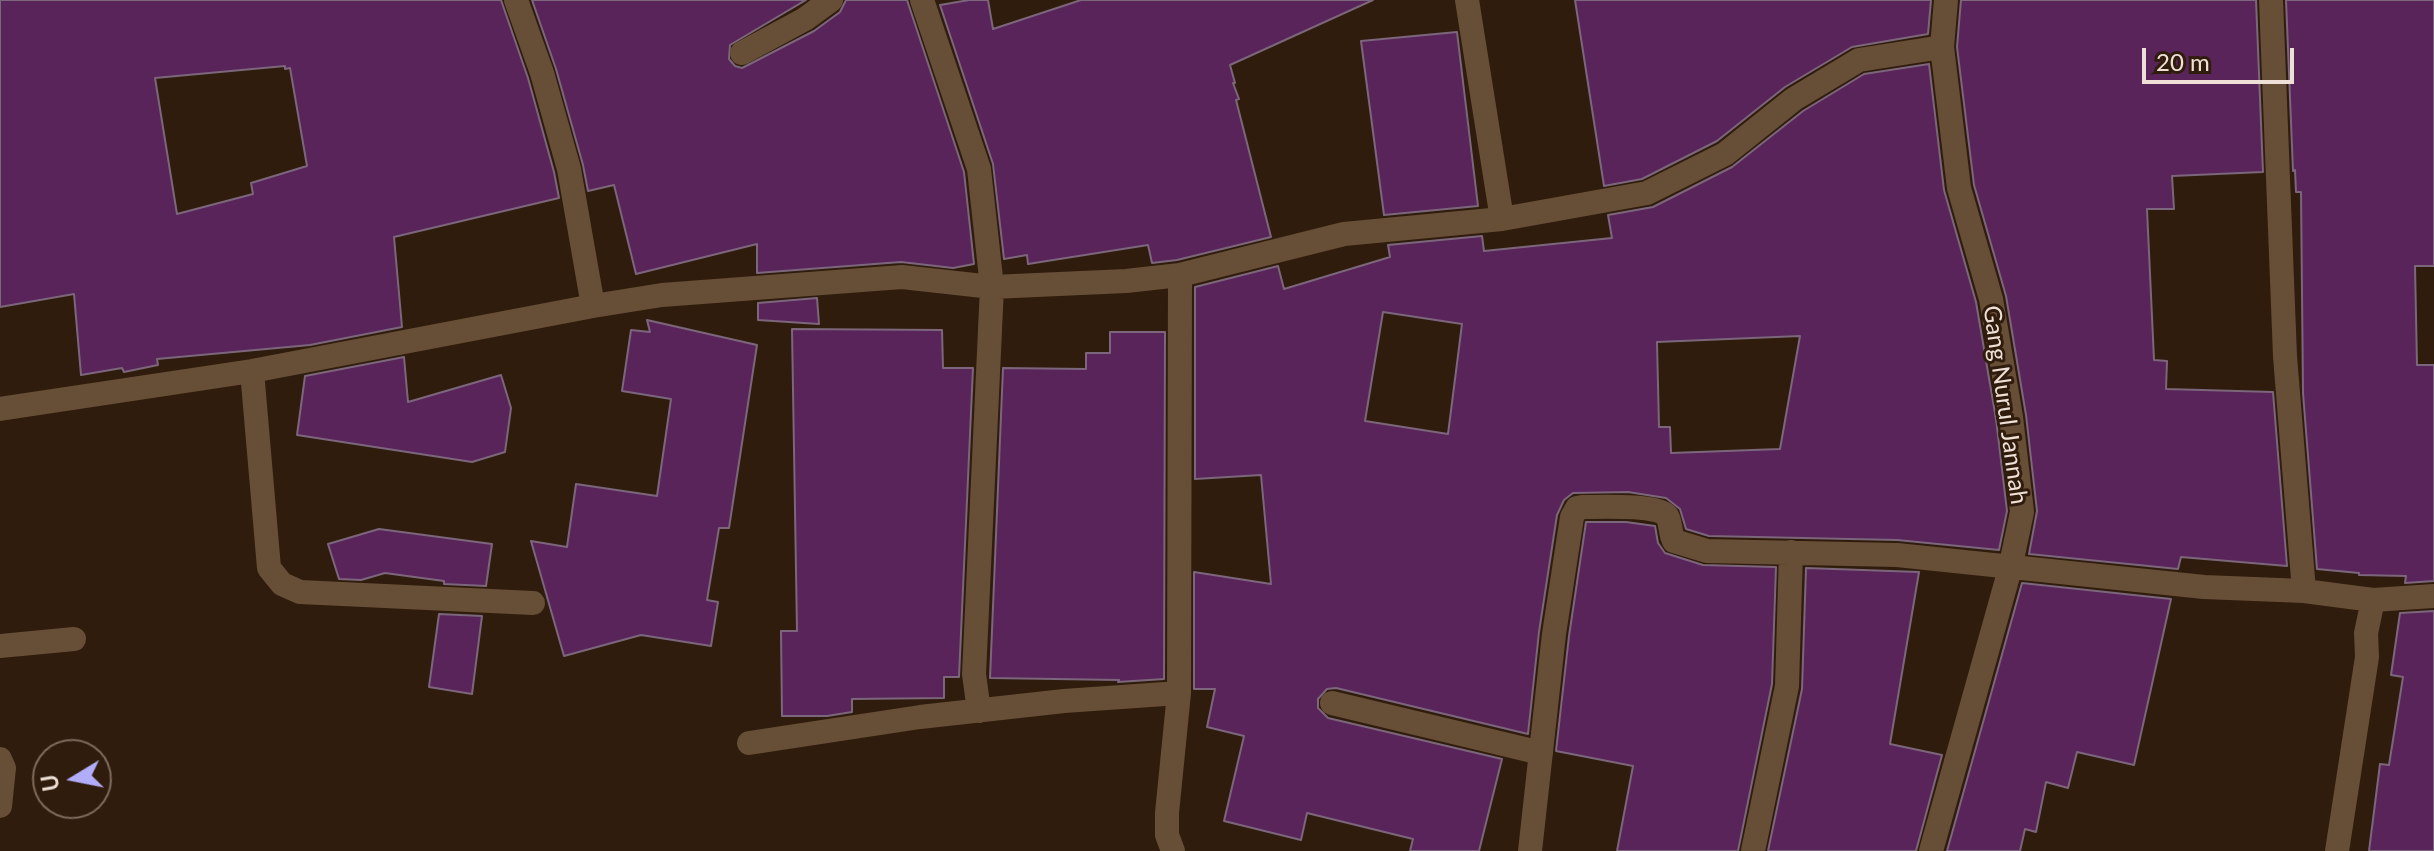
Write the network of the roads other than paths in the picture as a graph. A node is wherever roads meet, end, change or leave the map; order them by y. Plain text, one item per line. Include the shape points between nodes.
1 (516, 0) edge
2 (831, 0) edge
3 (922, 0) edge
4 (1467, 0) edge
5 (1946, 0) edge
6 (2271, 0) edge
7 (1942, 47) junction
8 (742, 53) dead end
9 (1502, 219) junction
10 (1180, 275) junction
11 (992, 287) junction
12 (593, 306) junction
13 (252, 371) junction
14 (0, 409) edge
15 (1791, 552) junction
16 (2010, 569) junction
17 (2304, 591) junction
18 (2434, 596) edge
19 (2373, 600) junction
20 (533, 603) dead end
21 (74, 639) dead end
22 (0, 646) edge
23 (1179, 693) junction
24 (1332, 703) dead end
25 (979, 711) junction
26 (749, 743) dead end
27 (1541, 753) junction
28 (0, 759) edge
29 (0, 806) edge
30 (1173, 851) edge
31 (1530, 851) edge
32 (1753, 851) edge
33 (1931, 851) edge
34 (2337, 851) edge

1 - 12 street via 569,169
2 - 8 street
3 - 11 street via 979,169
4 - 9 street
5 - 7 street, Gang Nurul Jannah
6 - 17 street via 2285,356
7 - 9 street via 1859,60 1794,99 1725,154 1647,193
7 - 16 street, Gang Nurul Jannah via 1959,188 1991,299 2011,417 2022,512
9 - 10 street via 1344,234
10 - 11 street
10 - 23 street
11 - 12 street via 902,277 662,295
11 - 25 street via 974,674
12 - 13 street
13 - 14 street
13 - 20 street via 269,568 282,584 300,592
15 - 16 street via 1897,555
15 - 27 street via 1707,551 1674,541 1663,513 1577,508 1554,634
15 - 32 street via 1787,686
16 - 17 street
16 - 33 street, Gang Nurul Jannah
17 - 19 street
18 - 19 street
19 - 34 street
21 - 22 street
23 - 25 street
23 - 30 street via 1167,813
24 - 27 street
25 - 26 street
27 - 31 street
28 - 29 street

